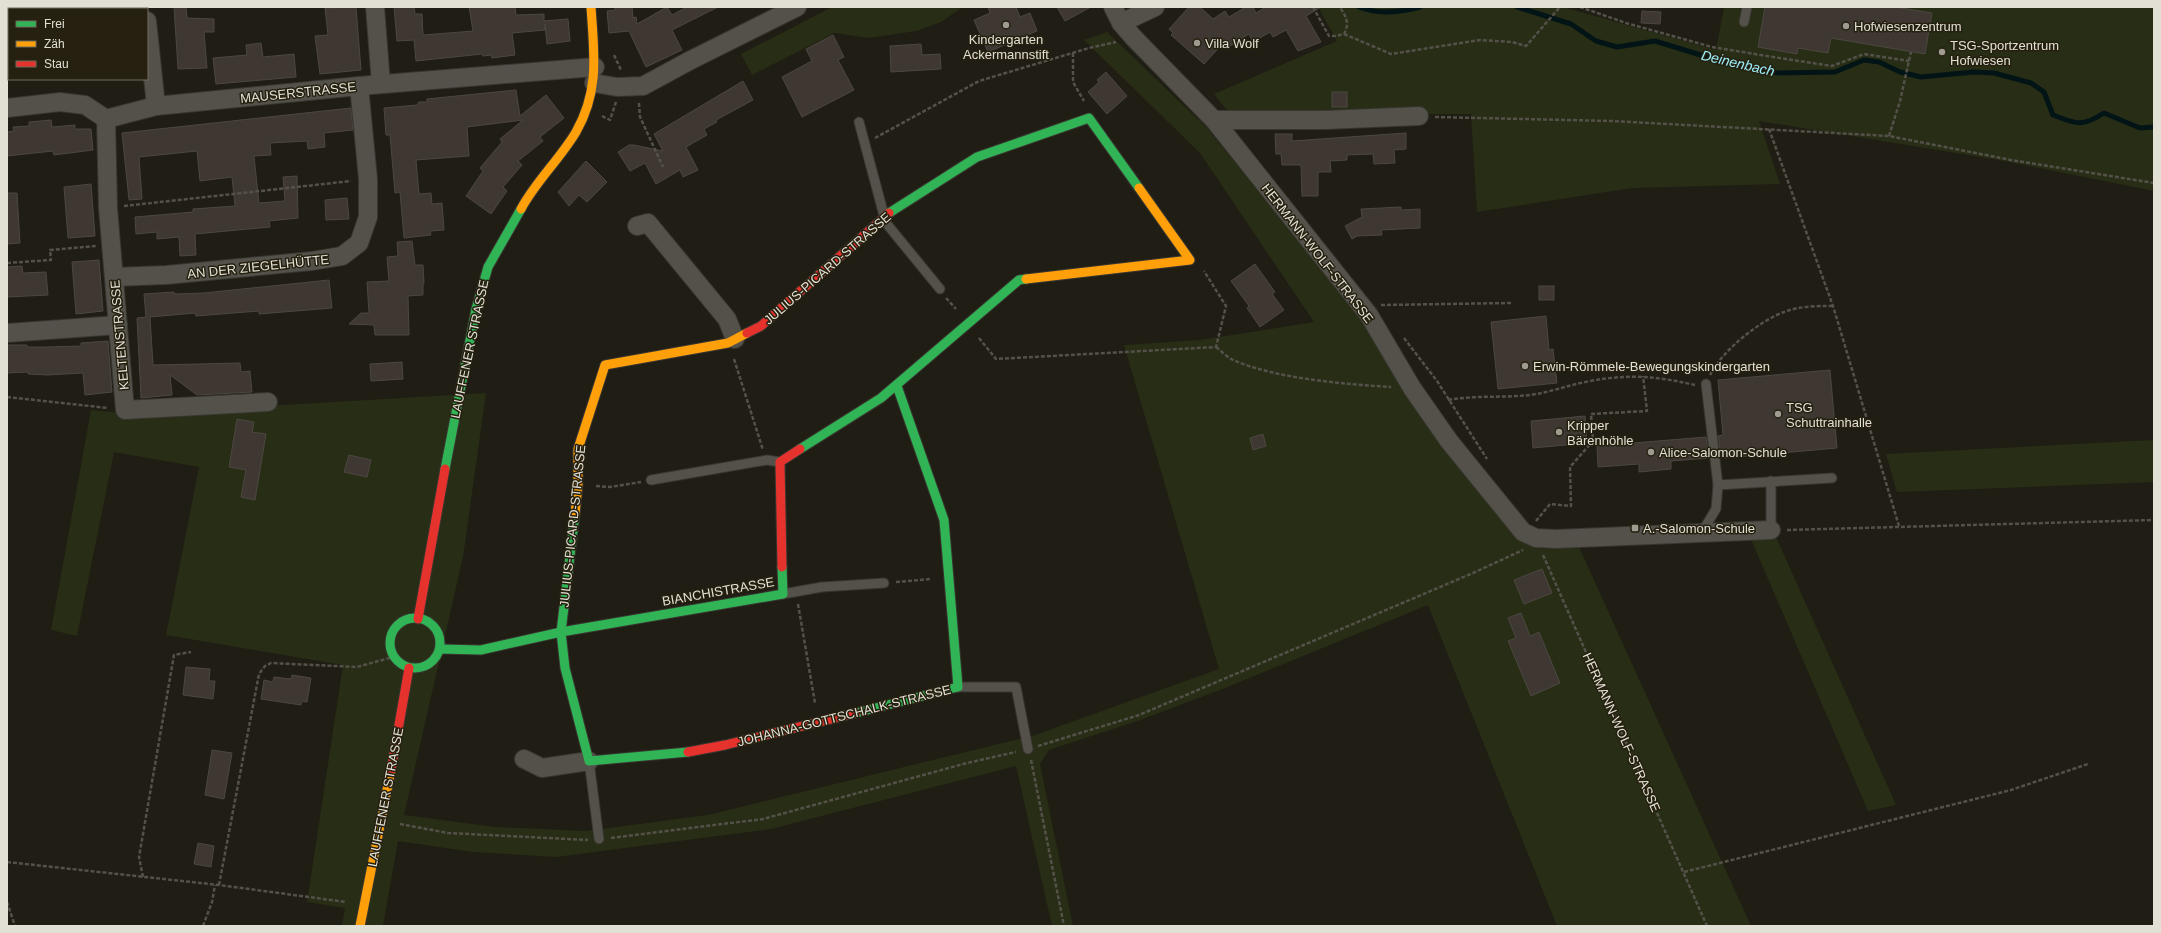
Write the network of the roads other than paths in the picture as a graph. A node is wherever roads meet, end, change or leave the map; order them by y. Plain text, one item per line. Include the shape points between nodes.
1 (375, 7) edge
2 (591, 7) edge
3 (797, 7) edge
4 (1113, 7) edge
5 (1155, 7) edge
6 (1747, 7) edge
7 (1744, 22) dead end
8 (1121, 24) junction
9 (148, 30) edge
10 (595, 75) junction
11 (381, 84) junction
12 (359, 86) junction
13 (156, 106) junction
14 (7, 108) edge
15 (1419, 116) road end
16 (106, 119) junction
17 (1214, 120) junction
18 (859, 122) dead end
19 (884, 216) junction
20 (637, 226) dead end
21 (114, 277) junction
22 (940, 290) road end
23 (118, 325) junction
24 (7, 333) edge
25 (732, 341) junction
26 (1706, 384) road end
27 (896, 386) junction
28 (267, 402) dead end
29 (780, 462) junction
30 (1832, 478) dead end
31 (651, 480) road end
32 (1771, 481) junction
33 (1718, 485) junction
34 (1771, 530) joint
35 (1702, 532) junction
36 (884, 582) road end
37 (783, 594) junction
38 (418, 619) junction
39 (561, 632) junction
40 (440, 649) junction
41 (409, 668) junction
42 (958, 687) junction
43 (1028, 749) road end
44 (524, 759) dead end
45 (589, 761) junction
46 (599, 839) road end
47 (360, 926) edge

1 - 11 street
2 - 10 street
3 - 10 street via 643,86 618,87
4 - 8 street, HERMANN-WOLF-STRASSE
5 - 8 street
6 - 7 lane
8 - 17 street, HERMANN-WOLF-STRASSE
9 - 13 street
10 - 11 street, MAUSERSTRASSE
10 - 38 street, LAUFFENER STRASSE via 576,132 526,199 488,267 476,309 457,400
11 - 12 street, MAUSERSTRASSE
12 - 13 street, MAUSERSTRASSE
12 - 21 street, AN DER ZIEGELHÜTTE via 368,178 368,217 359,243 342,256 312,261 174,275
13 - 16 street, MAUSERSTRASSE
14 - 16 street via 66,103 85,105
15 - 17 street via 1325,120
16 - 21 street, KELTENSTRASSE via 108,208
17 - 35 street, HERMANN-WOLF-STRASSE via 1369,315 1412,388 1449,441 1523,532
18 - 19 lane
19 - 22 lane via 886,223
19 - 25 street, JULIUS-PICARD-STRASSE via 761,326
19 - 27 street, JULIUS-PICARD-STRASSE via 977,157 1089,118 1190,260 1019,280
20 - 25 street via 648,223 727,319
21 - 23 street, KELTENSTRASSE
23 - 24 street
23 - 28 street, KELTENSTRASSE via 125,410
25 - 39 street, JULIUS-PICARD-STRASSE via 605,365 578,449 578,485
26 - 33 lane
27 - 29 street
27 - 42 street, JOHANNA-GOTTSCHALK-STRASSE via 944,520
29 - 31 lane via 767,460
29 - 37 street, BIANCHISTRASSE
30 - 32 lane
32 - 33 lane
32 - 34 lane
33 - 35 lane via 1716,509
34 - 35 street
36 - 37 lane via 822,587
37 - 39 street, BIANCHISTRASSE
38 - 40 street via 428,622 436,629 440,638
38 - 41 street via 400,623 394,630 391,644 394,657
39 - 40 street, BIANCHISTRASSE via 481,650
39 - 45 street via 565,668
40 - 41 street via 436,658 428,665
41 - 47 street, LAUFFENER STRASSE via 382,821
42 - 43 lane via 1016,687
42 - 45 street, JOHANNA-GOTTSCHALK-STRASSE via 725,745 677,754
44 - 45 street, JOHANNA-GOTTSCHALK-STRASSE via 542,768
45 - 46 lane

